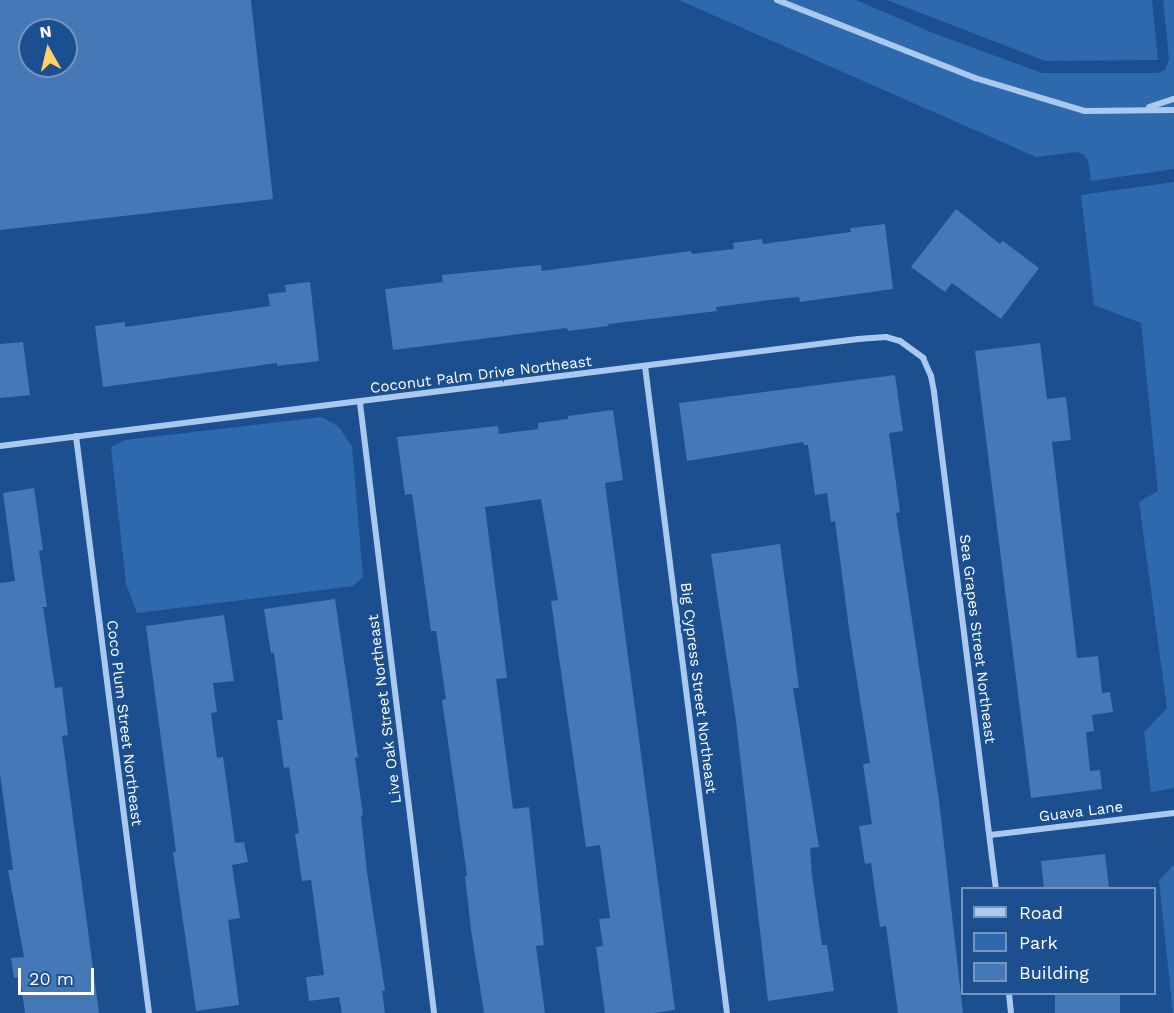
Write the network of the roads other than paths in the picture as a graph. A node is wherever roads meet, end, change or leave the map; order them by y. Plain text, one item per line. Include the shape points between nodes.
1 (777, 0) edge
2 (1174, 99) edge
3 (1144, 109) junction
4 (1174, 110) edge
5 (645, 366) junction
6 (934, 392) joint
7 (360, 403) junction
8 (76, 436) junction
9 (0, 446) edge
10 (1174, 813) edge
11 (990, 835) junction
12 (996, 887) edge
13 (1009, 995) edge
14 (148, 1013) edge
15 (434, 1013) edge
16 (727, 1013) edge
17 (1011, 1013) edge

1 - 3 street via 975,78 1085,111
2 - 3 street
3 - 4 street
5 - 6 street, Coconut Palm Drive Northeast via 886,337 900,341 923,358
5 - 7 street, Coconut Palm Drive Northeast
5 - 16 street, Big Cypress Street Northeast
6 - 11 street, Sea Grapes Street Northeast
7 - 8 street, Coconut Palm Drive Northeast
7 - 15 street, Live Oak Street Northeast
8 - 9 street, Coconut Palm Drive Northeast
8 - 14 street, Coco Plum Street Northeast
10 - 11 street, Guava Lane
11 - 12 street, Sea Grapes Street Northeast
13 - 17 street

